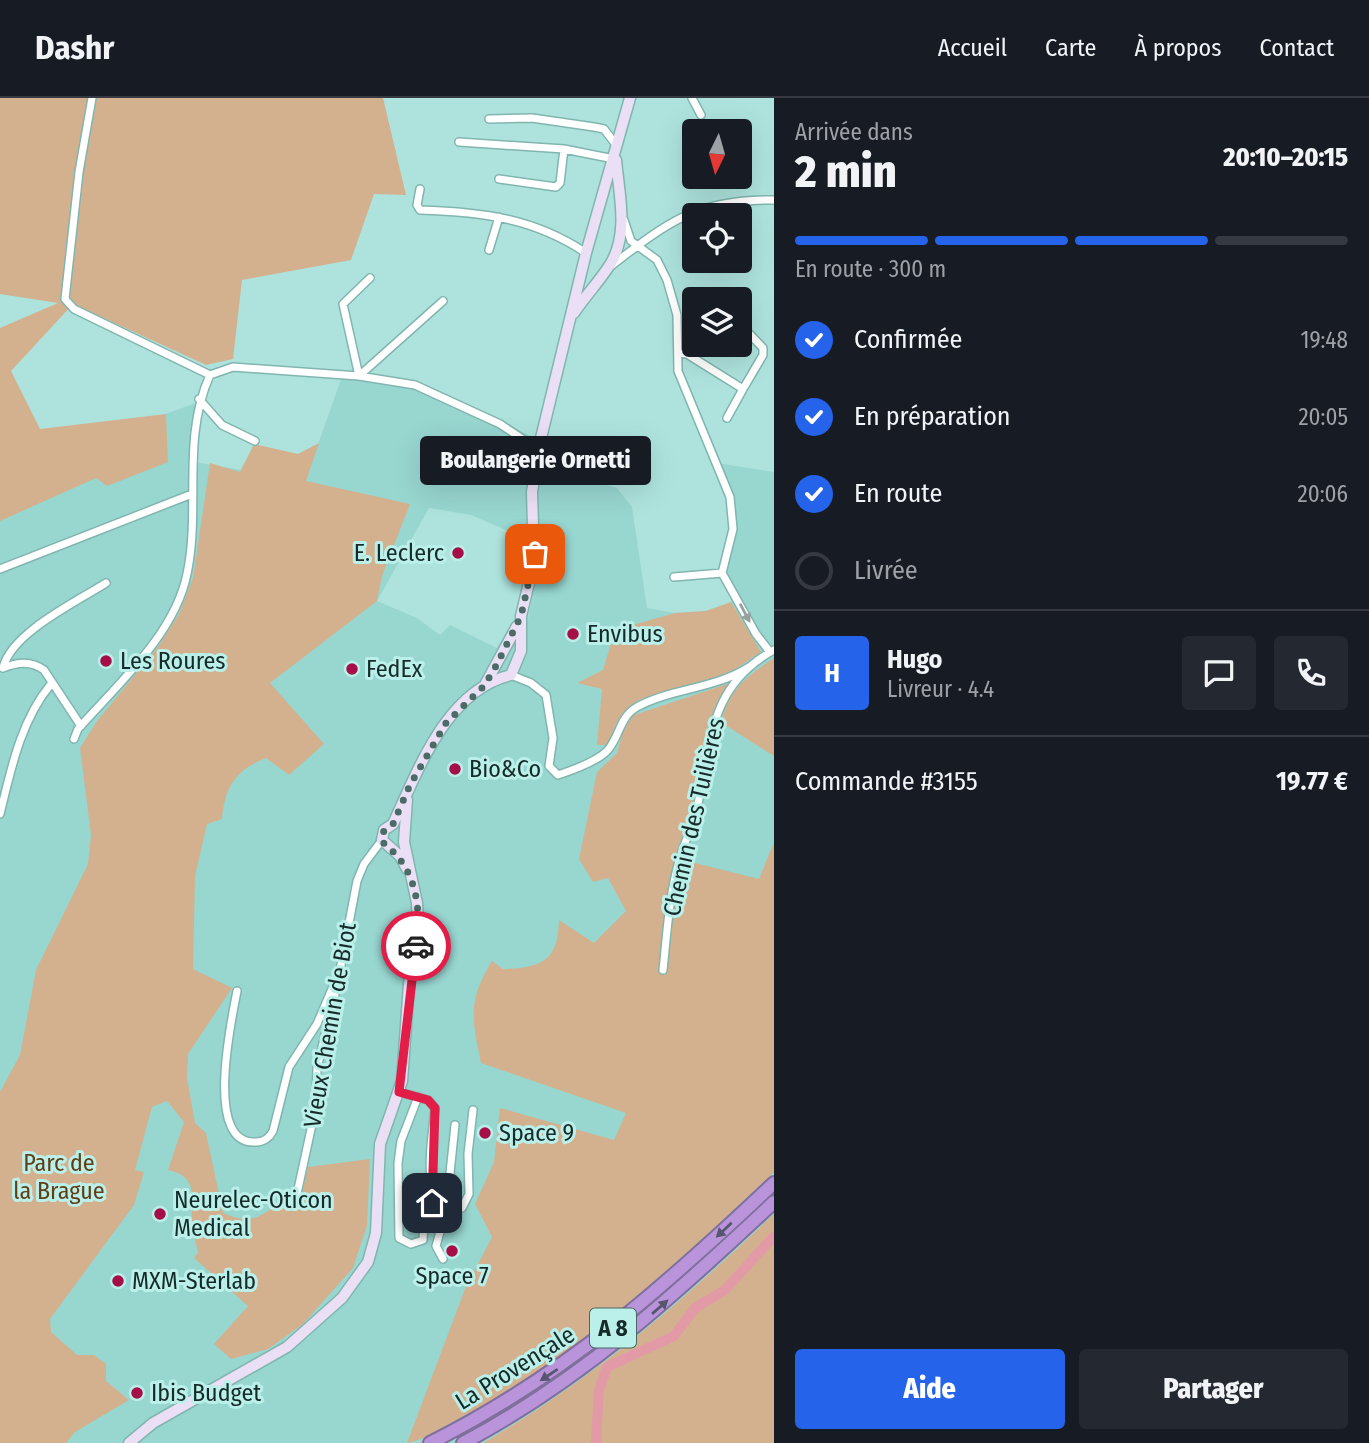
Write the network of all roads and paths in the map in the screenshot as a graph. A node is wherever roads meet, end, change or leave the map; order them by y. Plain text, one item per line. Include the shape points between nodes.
1 (92, 98) edge
2 (630, 98) edge
3 (692, 98) edge
4 (701, 116) dead end
5 (489, 119) dead end
6 (458, 142) dead end
7 (564, 149) junction
8 (616, 152) junction
9 (499, 179) dead end
10 (420, 189) dead end
11 (774, 200) edge
12 (602, 204) junction
13 (621, 211) junction
14 (499, 217) junction
15 (638, 245) junction
16 (489, 250) dead end
17 (586, 253) junction
18 (582, 270) junction
19 (606, 270) junction
20 (370, 278) dead end
21 (443, 301) dead end
22 (570, 319) junction
23 (752, 337) edge
24 (678, 353) junction
25 (682, 353) edge
26 (692, 357) edge
27 (210, 375) junction
28 (359, 376) junction
29 (743, 389) junction
30 (199, 399) junction
31 (727, 418) dead end
32 (255, 441) dead end
33 (539, 450) junction
34 (192, 494) junction
35 (0, 569) edge
36 (722, 573) junction
37 (674, 577) dead end
38 (106, 583) dead end
39 (521, 616) junction
40 (508, 641) junction
41 (520, 644) junction
42 (772, 651) edge
43 (516, 665) junction
44 (496, 666) junction
45 (749, 667) junction
46 (2, 668) edge
47 (508, 676) junction
48 (528, 682) junction
49 (51, 684) junction
50 (484, 686) junction
51 (81, 726) junction
52 (74, 739) dead end
53 (410, 785) junction
54 (0, 814) edge
55 (393, 824) junction
56 (404, 837) junction
57 (387, 845) junction
58 (410, 876) junction
59 (340, 965) junction
60 (663, 970) dead end
61 (237, 991) dead end
62 (399, 1092) junction
63 (418, 1097) junction
64 (473, 1110) dead end
65 (455, 1125) dead end
66 (432, 1182) junction
67 (774, 1183) edge
68 (774, 1202) edge
69 (295, 1203) dead end
70 (458, 1209) junction
71 (424, 1222) dead end
72 (443, 1259) dead end
73 (231, 1382) junction
74 (129, 1443) edge
75 (135, 1443) edge
76 (430, 1443) edge
77 (463, 1443) edge

1 - 27 street via 65,299 82,313
2 - 8 main road
3 - 4 street
5 - 8 street via 532,118 604,129
6 - 7 street
7 - 8 street
7 - 9 street via 556,187
8 - 12 main road
8 - 13 main road
10 - 14 street via 420,210 478,211
11 - 15 street via 730,201 700,208
12 - 13 main road via 613,202
12 - 17 main road
13 - 15 street via 631,241
13 - 19 main road via 617,248
14 - 16 street
14 - 17 street via 553,233
15 - 19 street
15 - 24 street via 657,260 671,289
17 - 18 main road
18 - 19 main road
18 - 22 main road
19 - 22 main road
20 - 28 street via 343,304
21 - 28 street
22 - 33 main road
23 - 29 street via 763,355
24 - 25 street
24 - 36 street via 683,384 724,478 733,513 732,542
26 - 29 street
27 - 28 street via 233,367
27 - 30 street
28 - 33 street via 415,385 500,424
29 - 31 street
30 - 32 street via 222,425
30 - 34 street
33 - 39 main road via 532,492 534,562
34 - 35 street
34 - 51 street via 187,574 170,615
36 - 37 street
36 -> 42 street, Chemin des Tuilières via 756,634
38 - 46 street via 23,636 6,654
39 - 40 main road
39 - 41 main road
40 - 41 main road
40 - 44 main road
41 - 43 main road
42 - 45 street, Chemin des Tuilières
43 - 47 main road
43 - 48 street
44 - 47 main road
44 - 50 main road
45 - 48 street via 733,677 640,705 620,723 606,751 561,775 550,766 553,738 547,695
45 - 60 street, Chemin des Tuilières via 719,707 704,757 697,808 679,859
46 - 49 street via 37,664
47 - 48 street
47 - 50 main road
49 - 51 street
49 - 54 street via 36,702
50 - 53 main road via 453,714
51 - 52 street
53 - 55 main road
53 - 56 main road
55 - 56 main road
55 - 57 main road via 384,830
56 - 57 main road
56 - 58 main road
57 - 58 main road
57 - 59 street, Vieux Chemin de Biot via 375,852 359,874
58 - 62 main road via 418,924
59 - 61 street via 324,1010 289,1067 273,1130 258,1142 245,1140 234,1131 226,1102 225,1063
59 - 69 street, Vieux Chemin de Biot
62 - 63 street
62 - 73 main road via 377,1155 376,1233 368,1262 342,1298 278,1353
63 - 66 street via 435,1108
63 - 71 street via 401,1141 398,1163 399,1238 411,1244 423,1240
64 - 70 street via 469,1194
65 - 70 street via 450,1172
66 - 70 street via 444,1207
66 - 72 street via 432,1203 442,1225 436,1246
67 -> 76 highway, La Provençale / A 8 via 665,1285 588,1348 507,1402
77 -> 68 highway, La Provençale / A 8 via 535,1402 601,1356
73 - 74 main road via 153,1423
73 - 75 main road

